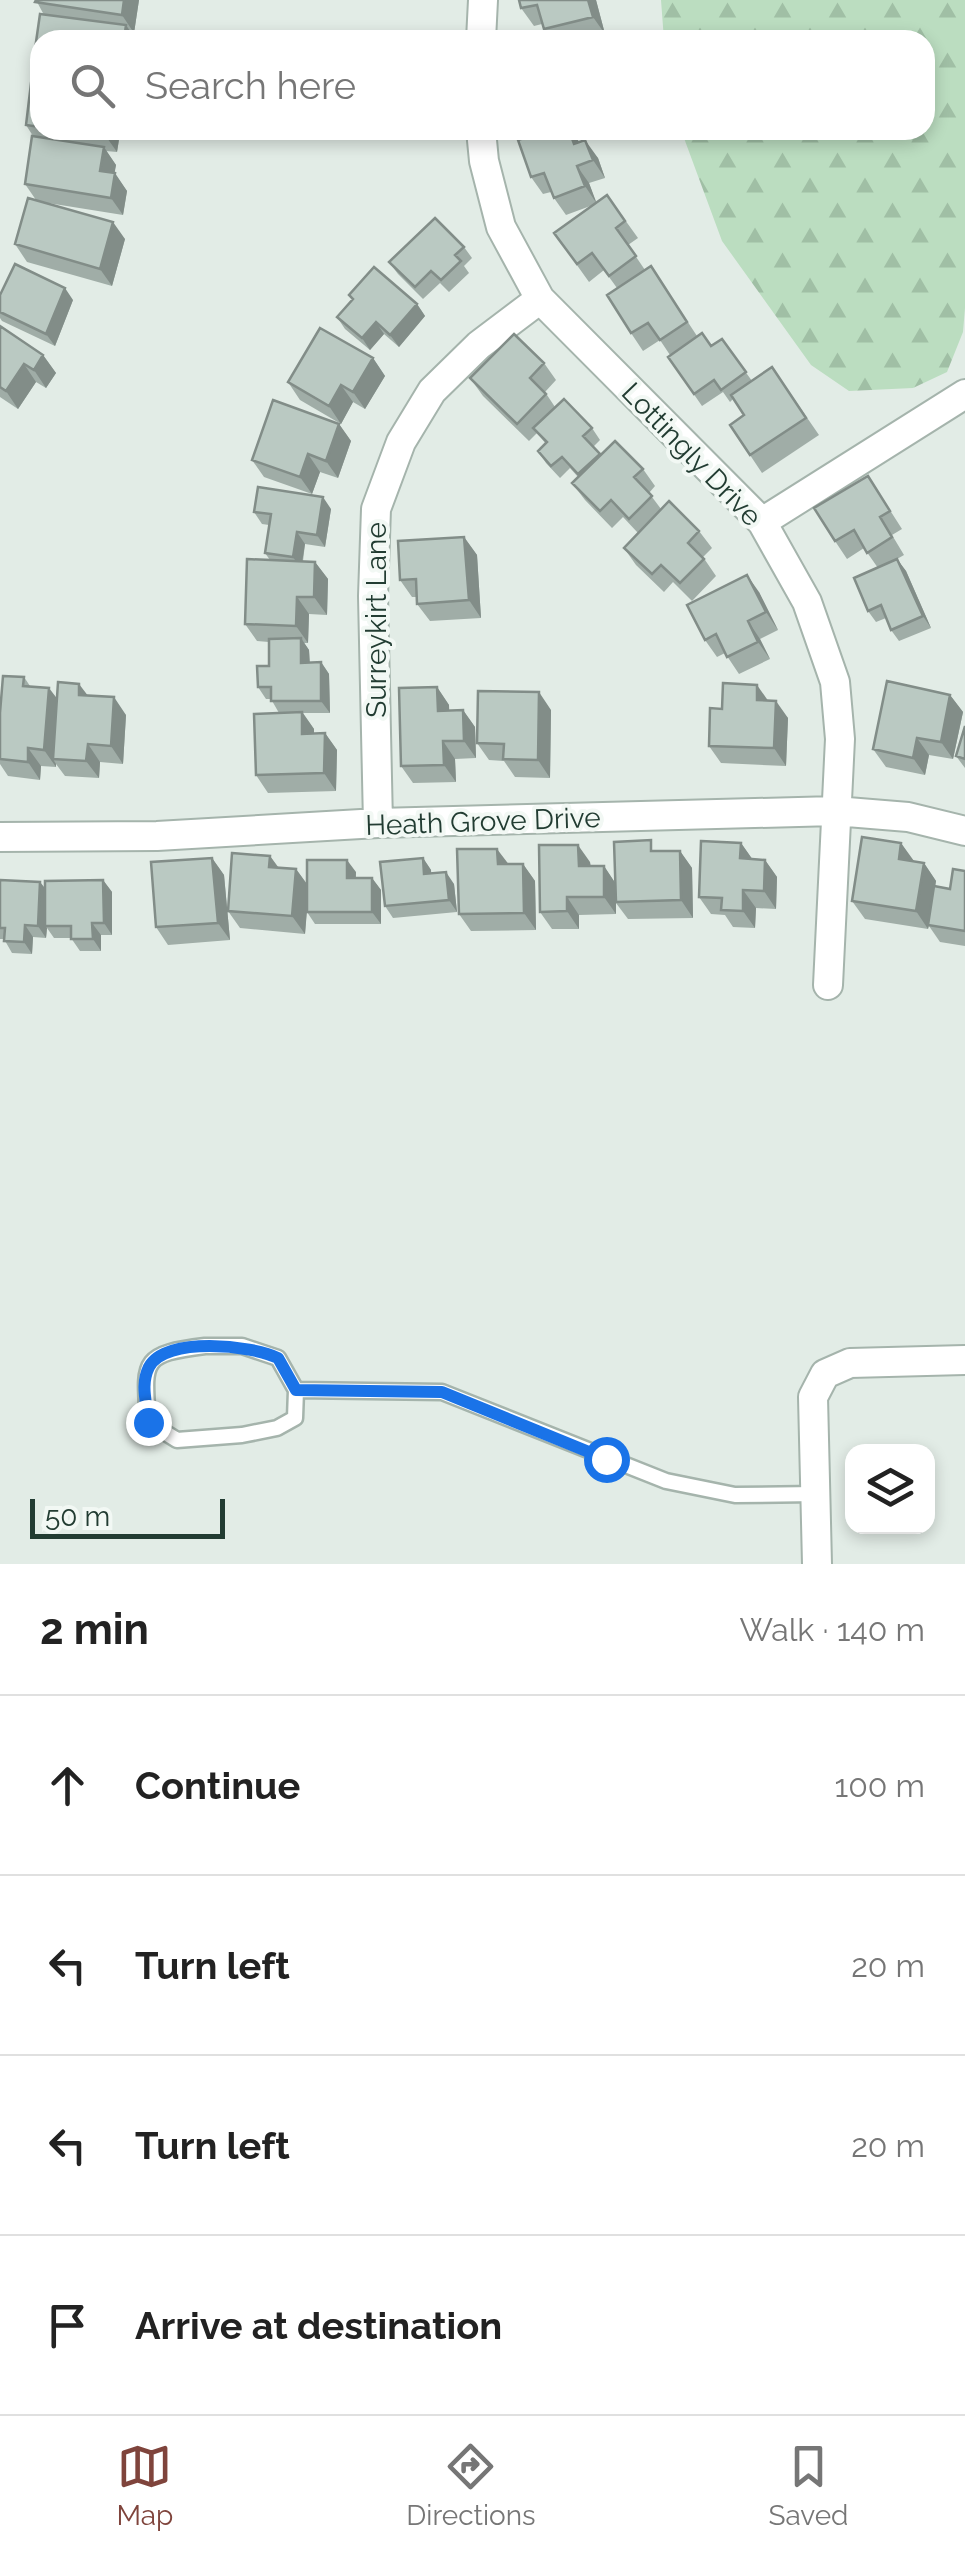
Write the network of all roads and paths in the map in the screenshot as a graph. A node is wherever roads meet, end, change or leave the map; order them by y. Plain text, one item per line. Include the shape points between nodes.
1 (483, 0) edge
2 (482, 30) edge
3 (482, 140) edge
4 (540, 300) junction
5 (965, 394) edge
6 (762, 522) junction
7 (835, 811) junction
8 (378, 823) junction
9 (965, 831) edge
10 (0, 836) edge
11 (828, 985) dead end
12 (965, 1360) edge
13 (296, 1390) junction
14 (816, 1494) junction
15 (817, 1564) edge

1 - 2 street
3 - 4 street, Lottingly Drive via 500,227
4 - 6 street, Lottingly Drive
4 - 8 street, Surreykirt Lane via 478,345 432,390 401,442 376,509
5 - 6 street
6 - 7 street, Lottingly Drive via 807,602 835,682
7 - 8 street, Heath Grove Drive
7 - 9 street, Heath Grove Drive via 908,817
7 - 11 street, Lottingly Drive
8 - 10 street, Heath Grove Drive via 157,836
12 - 14 street via 850,1362 825,1374 813,1397
13 - 13 lane via 278,1358 242,1346 155,1358 144,1392 148,1422 176,1440 277,1428 295,1418
13 - 14 lane via 442,1392 666,1482 736,1495
14 - 15 street

